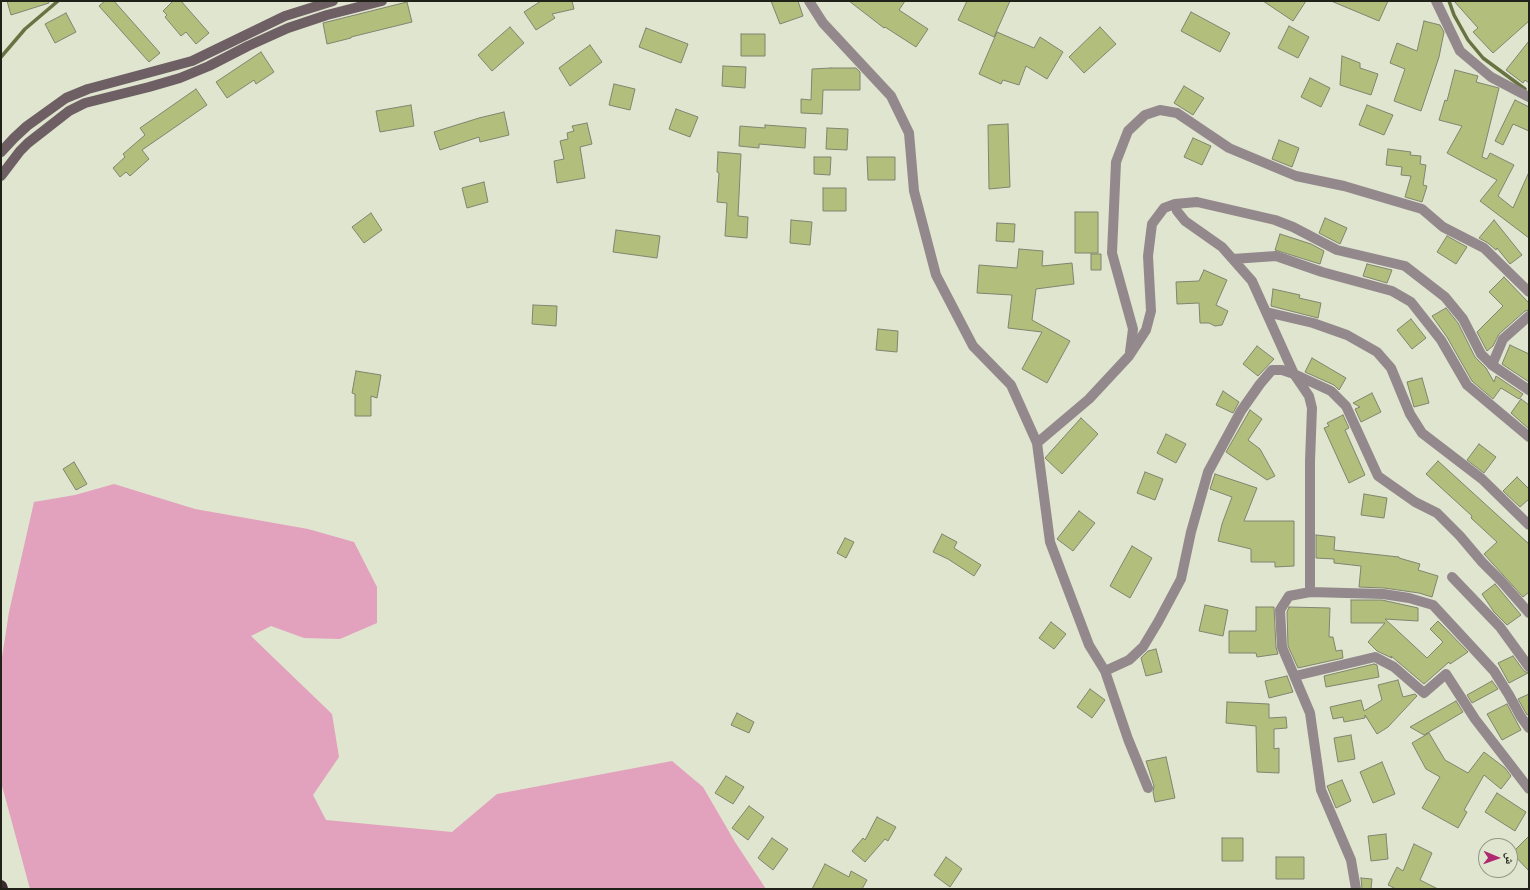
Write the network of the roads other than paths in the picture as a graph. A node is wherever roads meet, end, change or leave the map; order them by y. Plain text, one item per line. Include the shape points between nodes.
1 (333, 1) edge
2 (382, 1) edge
3 (809, 1) edge
4 (1436, 1) edge
5 (1529, 98) edge
6 (1, 152) edge
7 (1, 176) edge
8 (1175, 204) junction
9 (1233, 259) junction
10 (1529, 292) edge
11 (1266, 312) junction
12 (1529, 316) edge
13 (1129, 356) junction
14 (1492, 365) junction
15 (1294, 374) junction
16 (1529, 390) edge
17 (1529, 436) edge
18 (1037, 442) junction
19 (1529, 525) edge
20 (1452, 577) dead end
21 (1310, 592) junction
22 (1529, 613) edge
23 (1529, 667) edge
24 (1105, 671) junction
25 (1295, 676) junction
26 (1529, 728) edge
27 (1148, 788) dead end
28 (1529, 789) edge
29 (1, 886) edge
30 (2, 889) edge
31 (1356, 889) edge

1 - 6 street via 285,16 192,61 88,89 66,98 27,126
2 - 7 street via 288,28 180,78 81,104 28,143
3 - 18 street via 823,23 891,96 909,133 914,191 936,275 973,346 1011,385
4 - 5 street via 1460,51 1491,77
8 - 9 street via 1185,221 1222,247
8 - 13 street via 1164,208 1152,224 1148,256 1151,311 1146,330
8 - 14 street via 1197,202 1275,220 1337,250 1405,266 1445,297 1463,319 1481,354
9 - 11 street via 1252,281
9 - 17 street via 1276,256 1322,272 1392,291 1411,302 1442,340 1467,385
10 - 13 street via 1484,248 1443,227 1422,209 1344,186 1296,176 1229,148 1177,113 1160,110 1145,115 1128,130 1116,162 1112,254 1133,329
11 - 15 street
11 - 19 street via 1313,323 1347,335 1377,352 1391,368 1410,414 1422,433 1482,478
12 - 14 street via 1504,339
13 - 18 street via 1089,399
14 - 16 street
15 - 21 street via 1309,396 1312,408
15 - 22 street via 1331,391 1346,406 1378,476 1415,502 1437,513
15 - 24 street via 1272,370 1241,411 1208,472 1181,579 1143,647 1129,660
18 - 24 street via 1050,542 1089,645
20 - 23 street via 1500,627
21 - 25 street via 1289,596 1280,610 1282,647
21 - 26 street via 1384,594 1433,605 1494,671
24 - 27 street
25 - 28 street via 1375,657 1394,667 1424,693 1446,674 1475,719
25 - 31 street via 1310,713 1322,790 1351,860
29 - 30 highway

